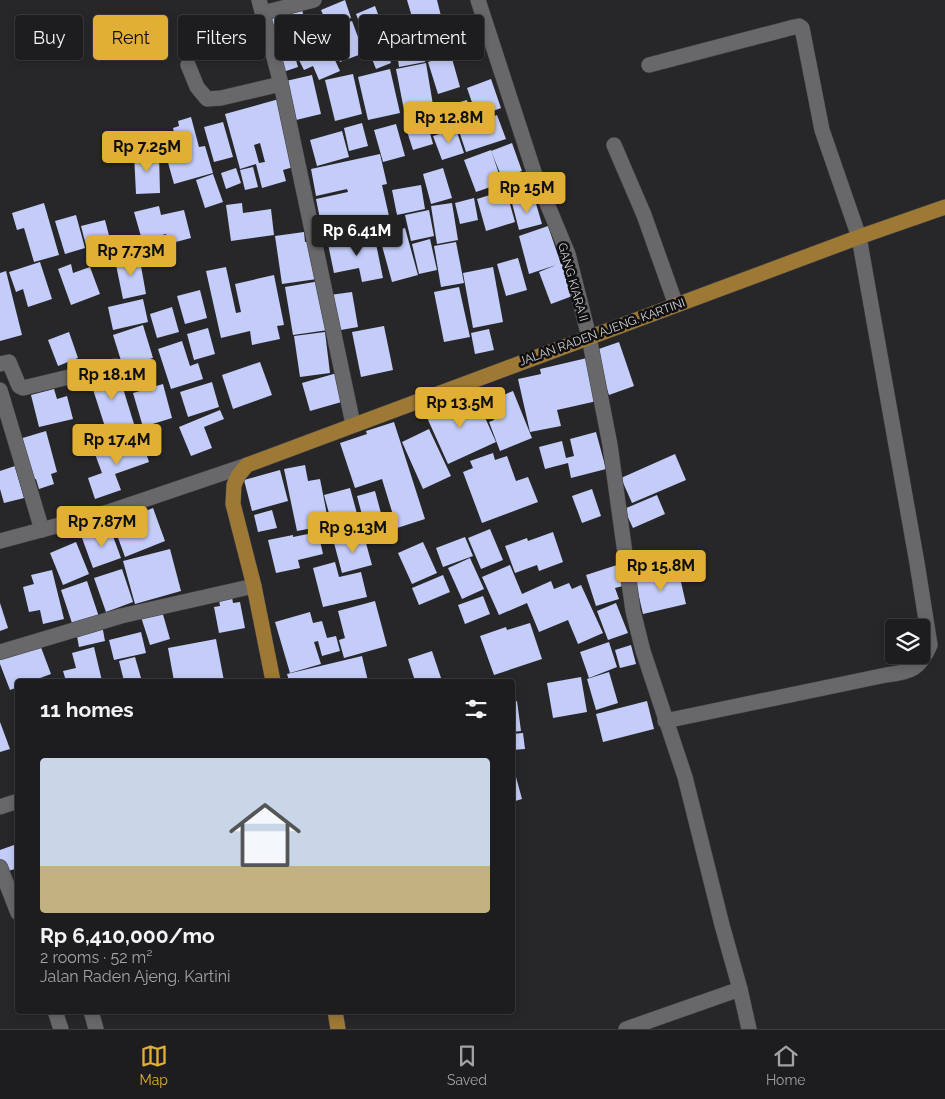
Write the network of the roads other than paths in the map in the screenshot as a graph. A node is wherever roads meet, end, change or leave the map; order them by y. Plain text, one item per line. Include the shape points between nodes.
1 (314, 0) edge
2 (478, 0) edge
3 (261, 7) edge
4 (188, 65) dead end
5 (649, 65) dead end
6 (281, 84) junction
7 (614, 145) dead end
8 (945, 207) edge
9 (859, 237) junction
10 (676, 305) junction
11 (589, 337) junction
12 (0, 364) edge
13 (115, 366) dead end
14 (0, 390) edge
15 (353, 424) junction
16 (247, 464) junction
17 (42, 530) junction
18 (0, 541) edge
19 (254, 586) junction
20 (0, 652) edge
21 (272, 679) edge
22 (665, 721) junction
23 (15, 802) edge
24 (0, 807) edge
25 (0, 868) edge
26 (15, 906) edge
27 (740, 989) junction
28 (56, 1014) edge
29 (92, 1014) edge
30 (336, 1014) edge
31 (61, 1029) edge
32 (96, 1029) edge
33 (338, 1029) edge
34 (626, 1029) edge
35 (749, 1029) edge

1 - 3 street
2 - 11 street, GANG KIARA II via 534,172 568,254
3 - 6 street
4 - 6 street via 197,87 207,99
5 - 9 street via 794,27 802,28 822,130
6 - 15 street
7 - 10 street via 644,215
8 - 9 main road, JALAN RADEN AJENG. KARTINI
9 - 10 main road, JALAN RADEN AJENG. KARTINI
9 - 22 street via 917,563 930,644 928,649 920,662 906,673
10 - 11 main road, JALAN RADEN AJENG. KARTINI
11 - 15 main road, JALAN RADEN AJENG. KARTINI
11 - 22 street, GANG KIARA II via 610,445 633,611
12 - 13 street via 9,362 18,386 23,388
14 - 17 street
15 - 16 main road, JALAN RADEN AJENG. KARTINI
16 - 17 street via 108,512
16 - 19 main road via 234,485 233,504
17 - 18 street
19 - 20 street via 122,616
19 - 21 main road
22 - 27 street, GANG KIARA II via 685,777
23 - 24 street
25 - 26 street
27 - 34 street
27 - 35 street, GANG KIARA II
28 - 31 street
29 - 32 street
30 - 33 main road

